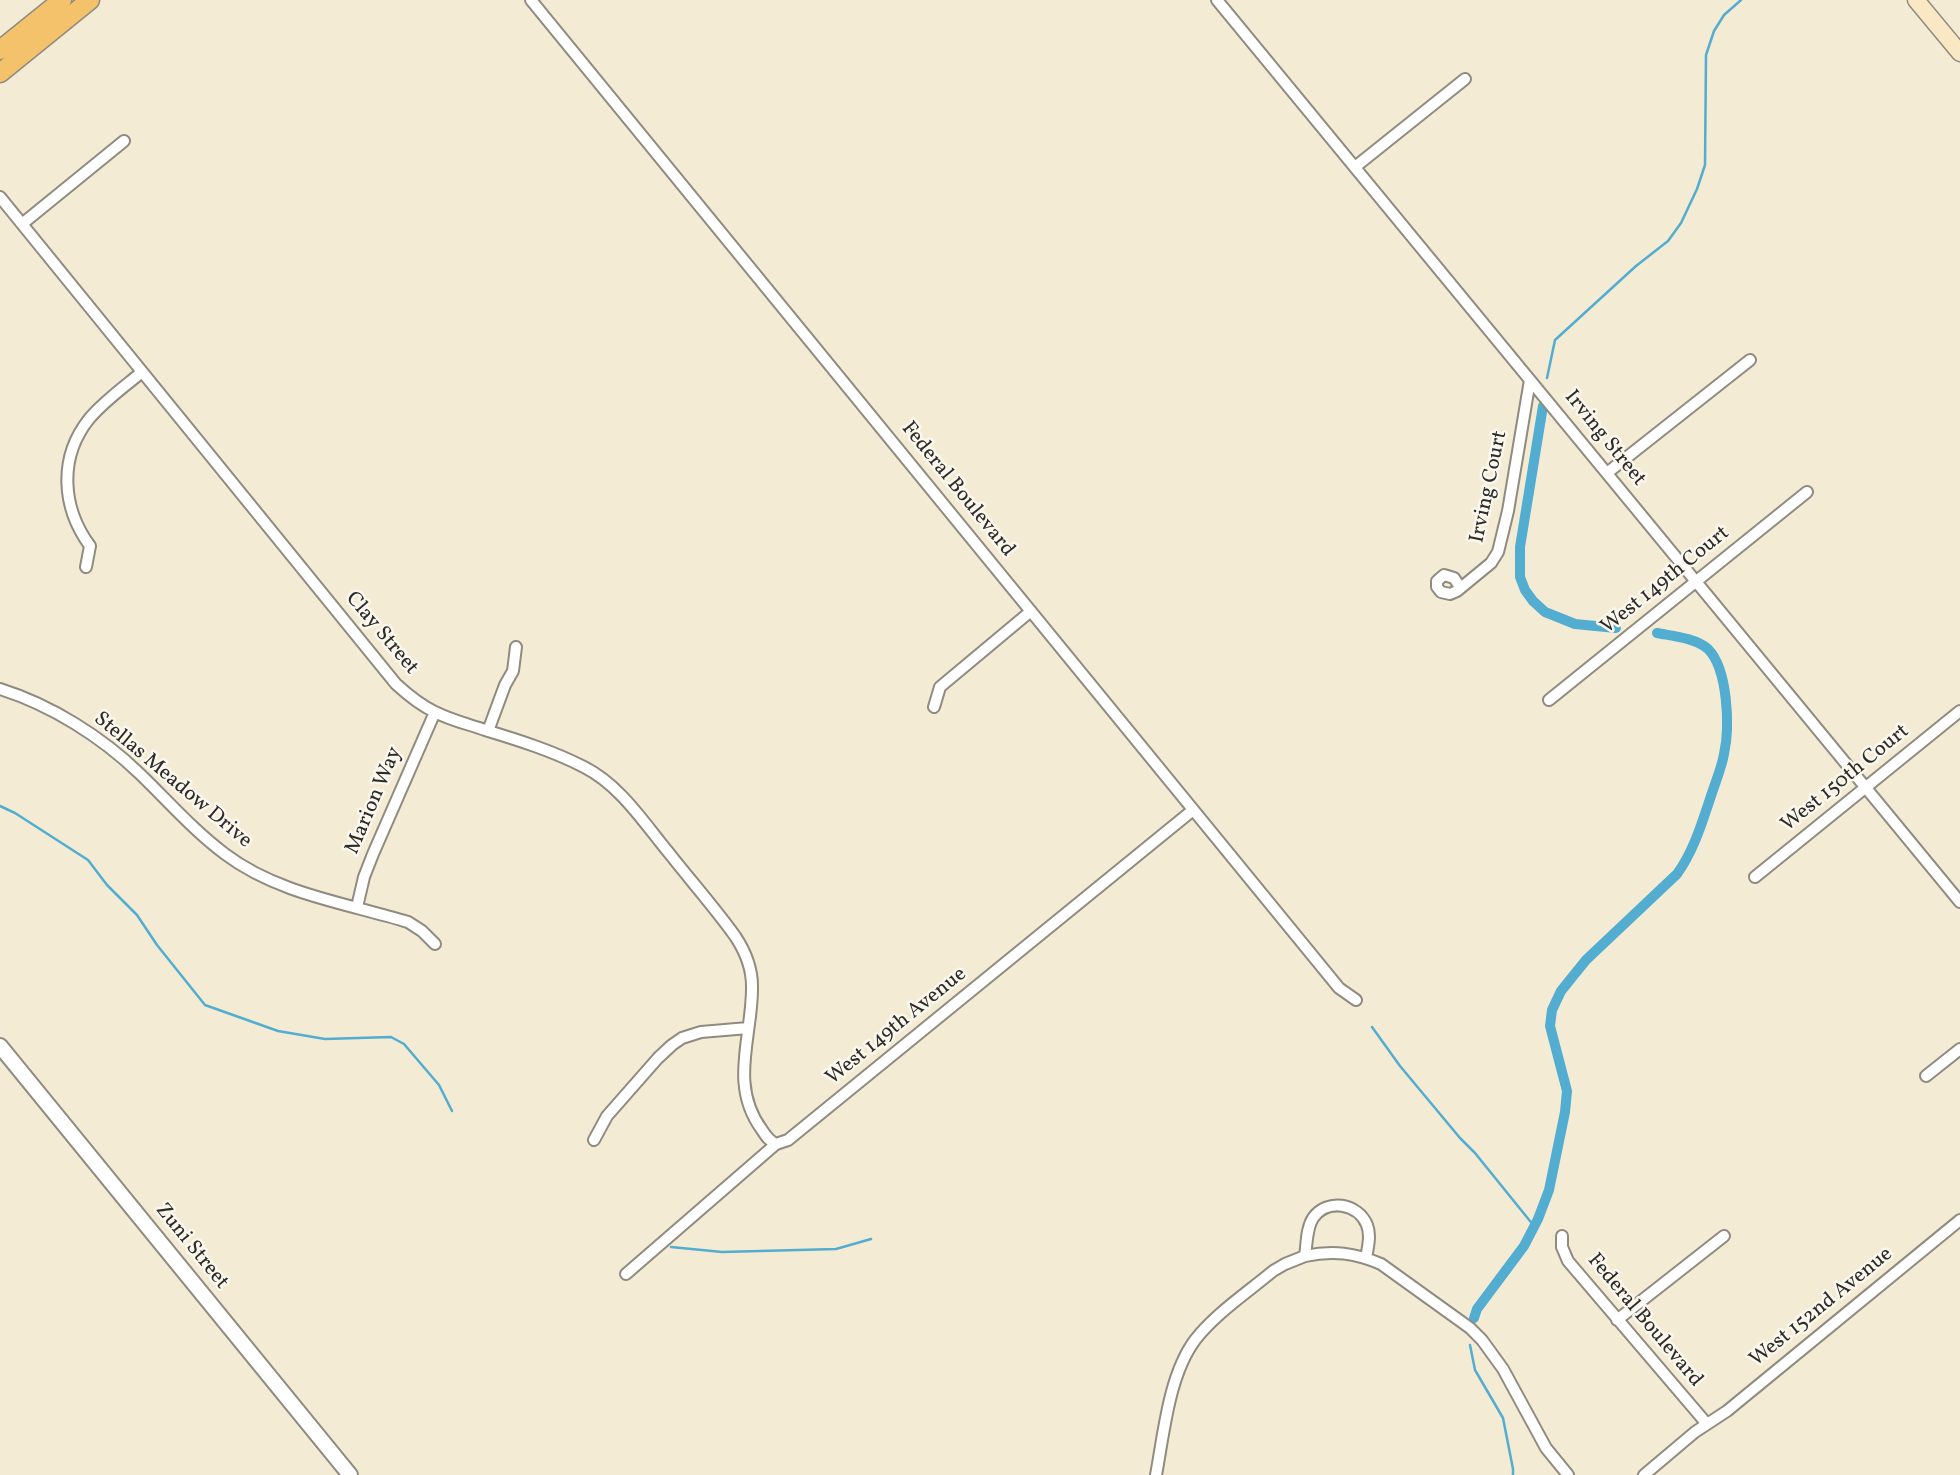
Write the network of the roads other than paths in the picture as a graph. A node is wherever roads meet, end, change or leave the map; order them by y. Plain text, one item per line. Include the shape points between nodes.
1 (62, 0) edge
2 (90, 0) edge
3 (531, 0) edge
4 (1217, 0) edge
5 (1916, 0) edge
6 (0, 50) edge
7 (1960, 53) edge
8 (0, 73) edge
9 (1465, 79) dead end
10 (124, 141) dead end
11 (1355, 167) junction
12 (0, 197) edge
13 (22, 224) junction
14 (1750, 360) dead end
15 (142, 372) junction
16 (1530, 380) junction
17 (1607, 474) junction
18 (1807, 492) dead end
19 (86, 567) dead end
20 (1696, 581) junction
21 (1460, 587) dead end
22 (1031, 611) junction
23 (516, 647) dead end
24 (0, 689) edge
25 (1549, 700) dead end
26 (934, 707) dead end
27 (1960, 711) edge
28 (435, 712) junction
29 (488, 731) junction
30 (1866, 788) junction
31 (1194, 810) junction
32 (1755, 877) dead end
33 (1960, 902) edge
34 (357, 907) junction
35 (435, 944) dead end
36 (1356, 1000) dead end
37 (748, 1028) junction
38 (0, 1046) edge
39 (1960, 1049) edge
40 (1926, 1076) dead end
41 (594, 1140) dead end
42 (776, 1144) junction
43 (1960, 1220) edge
44 (1562, 1236) dead end
45 (1724, 1236) dead end
46 (1305, 1256) junction
47 (1366, 1258) junction
48 (626, 1274) dead end
49 (1617, 1320) junction
50 (1707, 1424) junction
51 (350, 1475) edge
52 (1156, 1475) edge
53 (1568, 1475) edge
54 (1644, 1475) edge

1 - 6 main road
2 - 8 main road
3 - 22 street, Federal Boulevard
4 - 11 street, Irving Street
5 - 7 main road
9 - 11 street
10 - 13 street
11 - 16 street, Irving Street
12 - 13 street, Clay Street
13 - 15 street, Clay Street
14 - 17 street
15 - 19 street via 95,412 71,454 67,490 76,526 89,546
15 - 28 street, Clay Street via 396,684
16 - 17 street, Irving Street
16 - 21 street, Irving Court via 1498,552
17 - 20 street, Irving Street
18 - 20 street, West 149th Court
20 - 25 street, West 149th Court
20 - 30 street, Irving Street
22 - 26 street via 940,687
22 - 31 street, Federal Boulevard
23 - 29 street via 513,671
24 - 34 street, Stellas Meadow Drive via 50,710 99,740 224,854 247,869 280,885
27 - 30 street, West 150th Court
28 - 29 street, Clay Street
28 - 34 street, Marion Way via 373,854
29 - 37 street, Clay Street via 565,757 600,777 623,798 741,946 751,976
30 - 32 street, West 150th Court
30 - 33 street, Irving Street
31 - 36 street, Federal Boulevard via 1339,988
31 - 42 street, West 149th Avenue via 809,1123
34 - 35 street, Stellas Meadow Drive via 408,922
37 - 41 street via 701,1031 672,1045 607,1116
37 - 42 street, Clay Street via 746,1102 757,1124
38 - 51 street, Zuni Street
39 - 40 street
42 - 48 street, West 149th Avenue
43 - 50 street, West 152nd Avenue
44 - 49 street, Federal Boulevard via 1569,1261
45 - 49 street
46 - 47 street via 1333,1252
46 - 47 street via 1312,1220 1324,1208 1340,1205 1355,1210 1366,1223
46 - 52 street via 1269,1275 1206,1328 1188,1351 1174,1382
47 - 53 street via 1393,1272 1482,1340 1546,1448
49 - 50 street, Federal Boulevard
50 - 54 street, West 152nd Avenue

